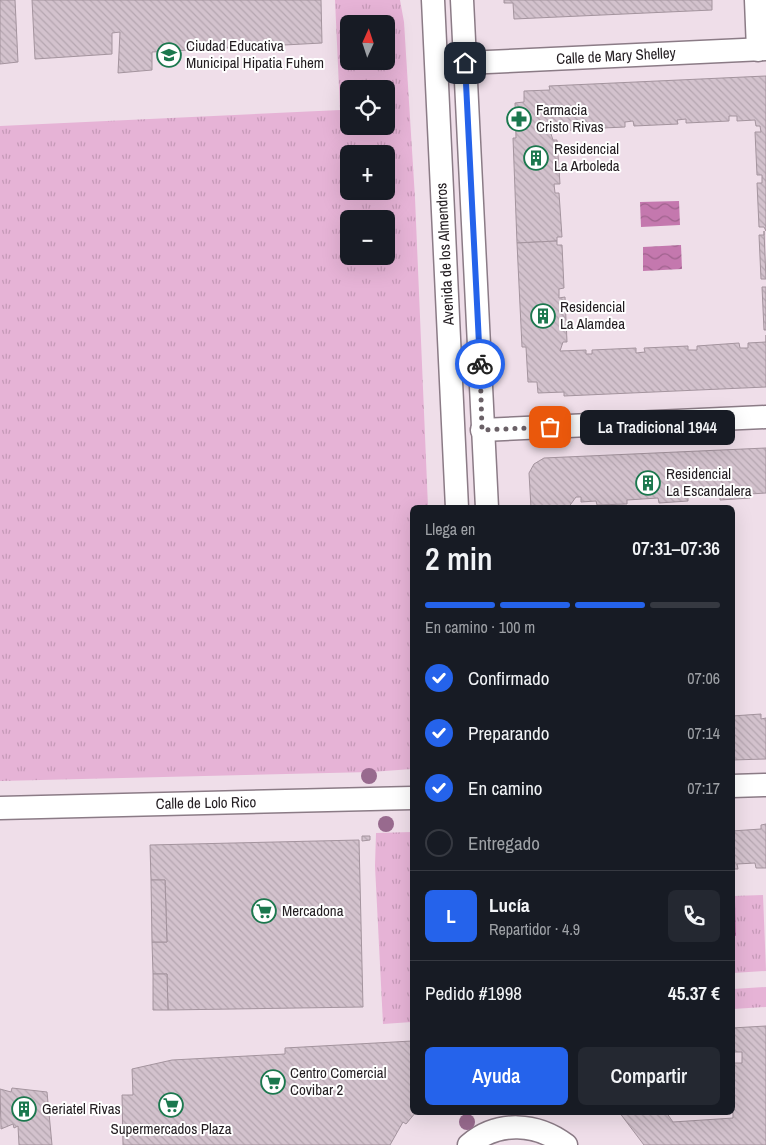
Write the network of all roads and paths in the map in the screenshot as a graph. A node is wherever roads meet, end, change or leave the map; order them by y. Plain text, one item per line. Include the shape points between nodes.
1 (433, 0) edge
2 (462, 0) edge
3 (756, 0) edge
4 (762, 49) edge
5 (465, 63) junction
6 (766, 417) edge
7 (482, 430) junction
8 (456, 505) edge
9 (487, 505) edge
10 (766, 785) edge
11 (735, 786) edge
12 (410, 798) edge
13 (0, 808) edge
14 (536, 1121) edge
15 (494, 1122) edge
16 (469, 1145) edge
17 (566, 1145) edge

1 - 8 street, Avenida de los Almendros
2 - 5 street, Avenida de los Almendros
3 - 4 street
4 - 5 street, Calle de Mary Shelley
5 - 7 street, Avenida de los Almendros
6 - 7 street
7 - 9 street, Avenida de los Almendros
10 - 11 street
12 - 13 street, Calle de Lolo Rico
14 - 15 street via 514,1126
14 - 17 street
15 - 16 street

